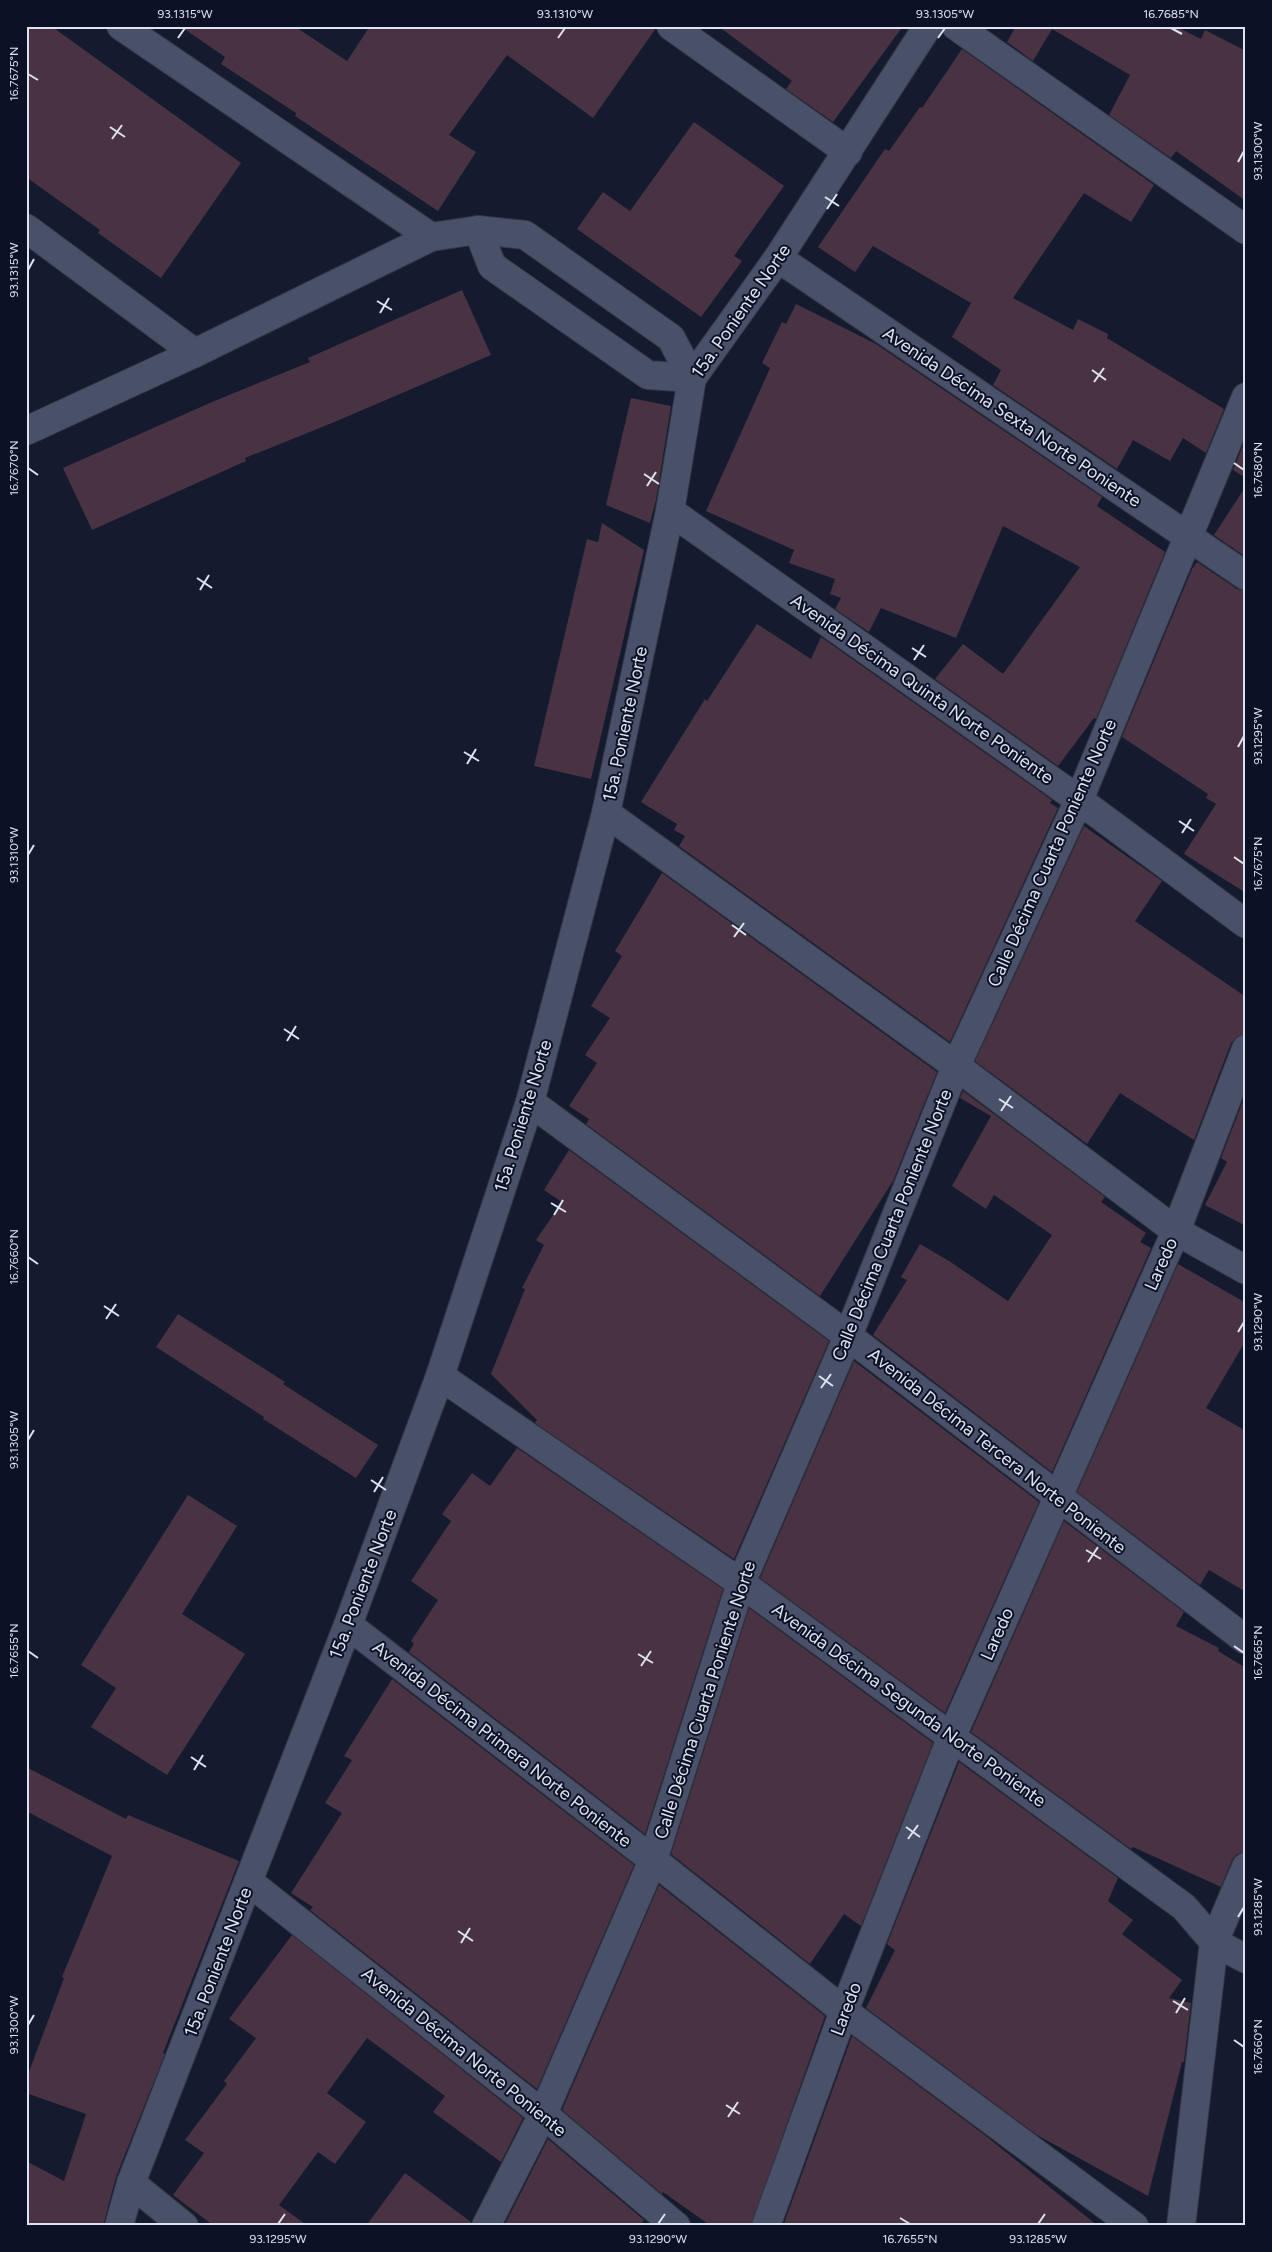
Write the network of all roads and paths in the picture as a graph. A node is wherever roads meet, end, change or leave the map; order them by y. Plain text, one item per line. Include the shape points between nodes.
1 (121, 26) edge
2 (671, 26) edge
3 (928, 26) edge
4 (956, 26) edge
5 (848, 152) junction
6 (26, 228) edge
7 (478, 230) junction
8 (1246, 230) edge
9 (432, 236) junction
10 (778, 258) junction
11 (195, 353) junction
12 (692, 378) junction
13 (1246, 397) edge
14 (26, 431) edge
15 (670, 511) junction
16 (1187, 535) junction
17 (1246, 576) edge
18 (1079, 800) junction
19 (606, 813) junction
20 (1246, 924) edge
21 (1246, 1049) edge
22 (956, 1066) junction
23 (530, 1102) junction
24 (1176, 1231) junction
25 (1246, 1270) edge
26 (848, 1336) junction
27 (440, 1376) junction
28 (1058, 1498) junction
29 (740, 1583) junction
30 (348, 1625) junction
31 (1246, 1640) edge
32 (952, 1736) junction
33 (653, 1860) junction
34 (1246, 1866) edge
35 (249, 1882) junction
36 (1214, 1942) junction
37 (1246, 1959) edge
38 (844, 2011) junction
39 (543, 2114) junction
40 (131, 2183) junction
41 (119, 2226) edge
42 (184, 2226) edge
43 (486, 2226) edge
44 (676, 2226) edge
45 (766, 2226) edge
46 (1134, 2226) edge
47 (1181, 2226) edge

1 - 9 street
2 - 5 street
3 - 5 street, 15a. Poniente Norte
4 - 8 street
5 - 10 street, 15a. Poniente Norte
6 - 11 street
7 - 9 street
7 - 12 street via 525,235 671,338
7 - 12 street via 492,266 648,375
9 - 11 street
10 - 12 street, 15a. Poniente Norte
10 - 16 street, Avenida Décima Sexta Norte Poniente
11 - 14 street
12 - 15 street, 15a. Poniente Norte
13 - 16 street, Calle Décima Cuarta Poniente Norte
15 - 18 street, Avenida Décima Quinta Norte Poniente
15 - 19 street, 15a. Poniente Norte
16 - 17 street, Avenida Décima Sexta Norte Poniente
16 - 18 street, Calle Décima Cuarta Poniente Norte
18 - 20 street, Avenida Décima Quinta Norte Poniente
18 - 22 street, Calle Décima Cuarta Poniente Norte
19 - 22 street
19 - 23 street, 15a. Poniente Norte
21 - 24 street, Laredo
22 - 24 street
22 - 26 street, Calle Décima Cuarta Poniente Norte
23 - 26 street, Avenida Décima Tercera Norte Poniente
23 - 27 street, 15a. Poniente Norte
24 - 25 street
24 - 28 street, Laredo
26 - 28 street, Avenida Décima Tercera Norte Poniente
26 - 29 street, Calle Décima Cuarta Poniente Norte
27 - 29 street, Avenida Décima Segunda Norte Poniente
27 - 30 street, 15a. Poniente Norte
28 - 31 street, Avenida Décima Tercera Norte Poniente
28 - 32 street, Laredo
29 - 32 street, Avenida Décima Segunda Norte Poniente
29 - 33 street, Calle Décima Cuarta Poniente Norte
30 - 33 street, Avenida Décima Primera Norte Poniente
30 - 35 street, 15a. Poniente Norte
32 - 36 street, Avenida Décima Segunda Norte Poniente via 1184,1907
32 - 38 street, Laredo
33 - 38 street, Avenida Décima Primera Norte Poniente
33 - 39 street, Calle Décima Cuarta Poniente Norte
34 - 36 street
35 - 39 street, Avenida Décima Norte Poniente
35 - 40 street, 15a. Poniente Norte
36 - 37 street, Avenida Décima Segunda Norte Poniente
36 - 47 street
38 - 45 street, Laredo
38 - 46 street, Avenida Décima Primera Norte Poniente
39 - 43 street, Calle Décima Cuarta Poniente Norte
39 - 44 street, Avenida Décima Norte Poniente
40 - 41 street, 15a. Poniente Norte
40 - 42 street

